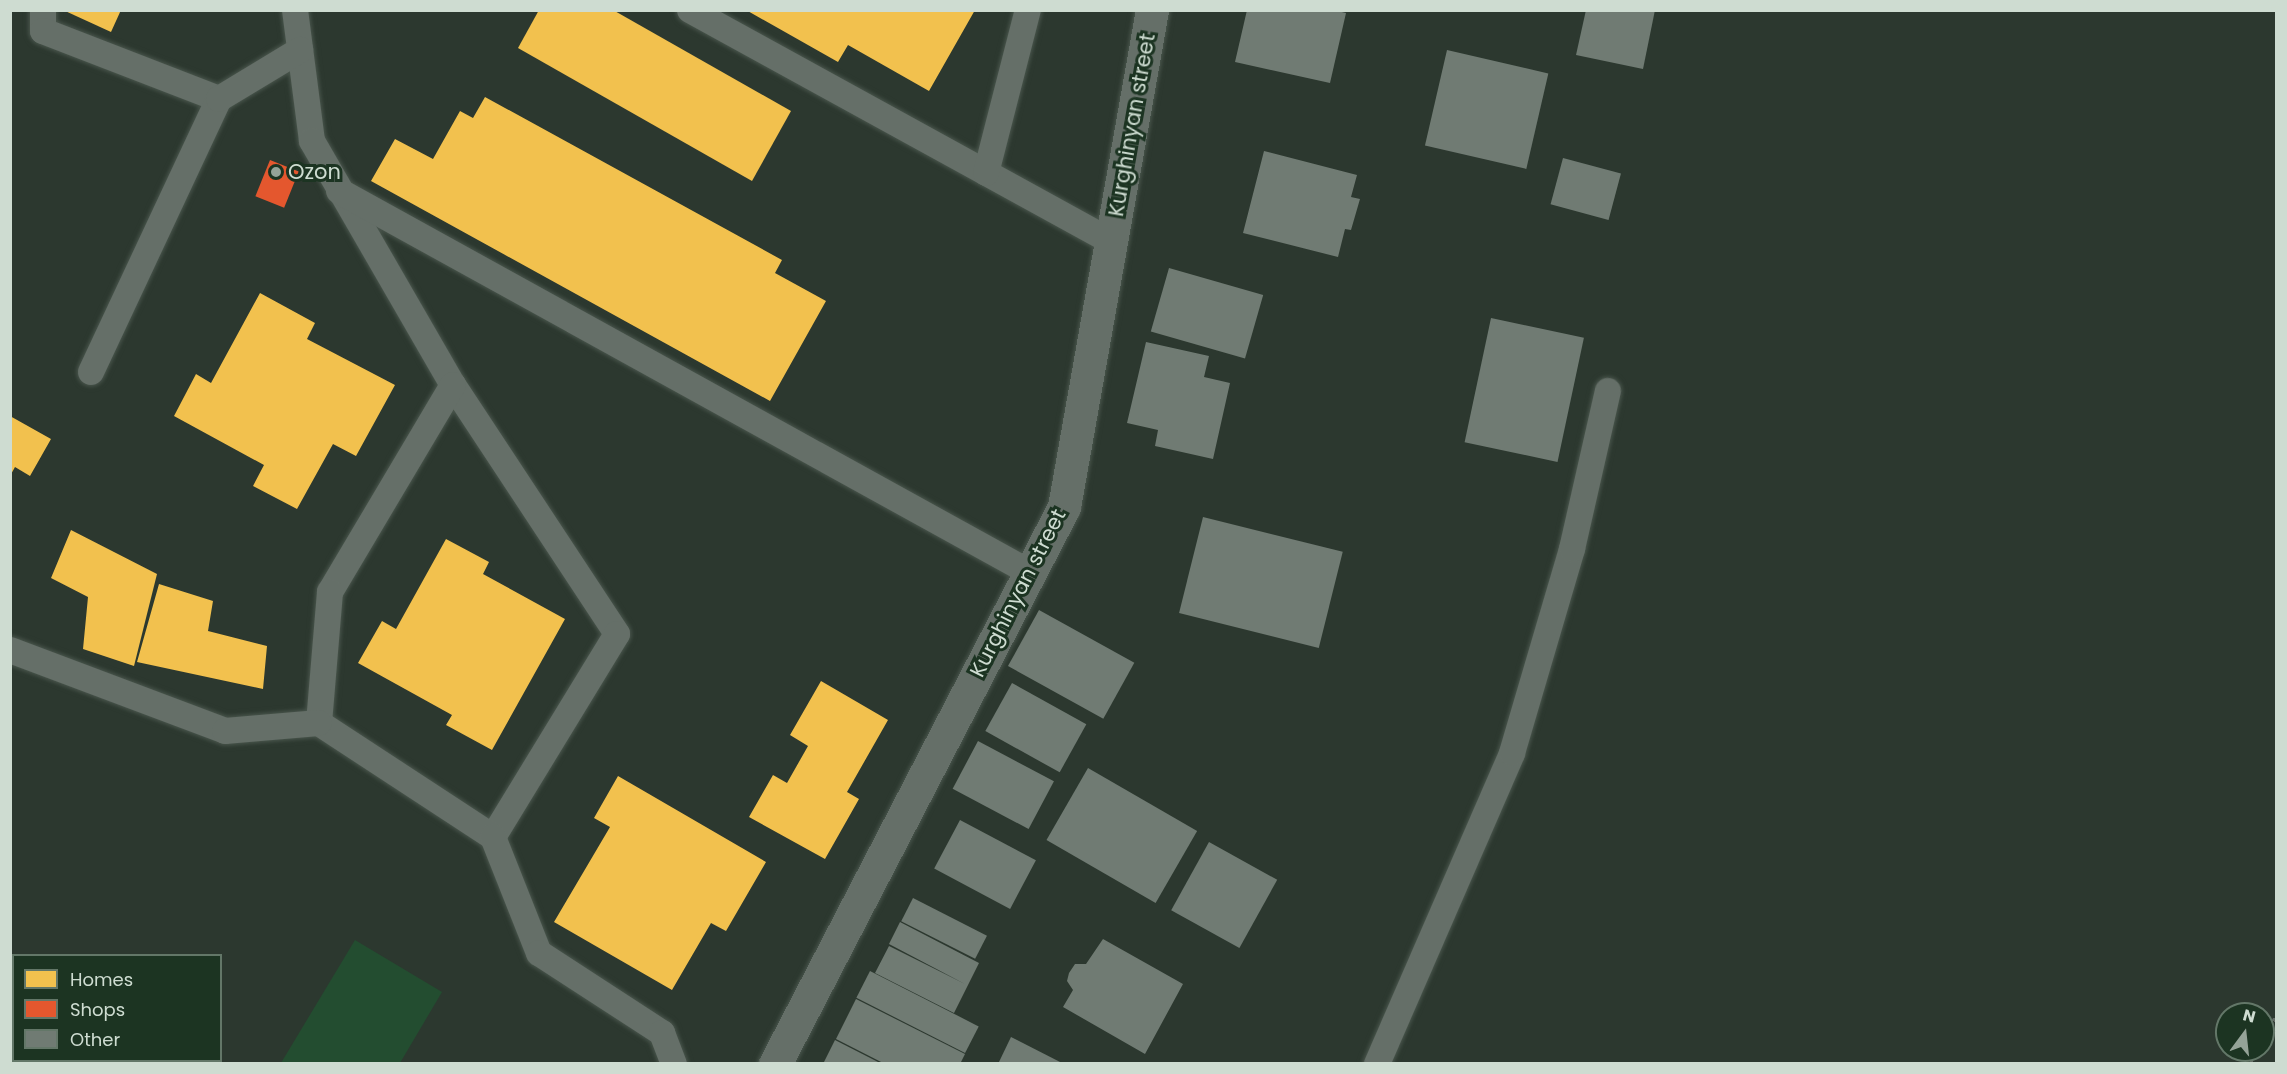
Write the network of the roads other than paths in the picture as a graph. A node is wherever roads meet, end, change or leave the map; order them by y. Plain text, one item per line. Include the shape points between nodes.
1 (43, 10) edge
2 (295, 10) edge
3 (690, 10) edge
4 (1028, 10) edge
5 (1152, 10) edge
6 (300, 50) junction
7 (219, 99) junction
8 (986, 173) junction
9 (338, 191) junction
10 (1112, 242) junction
11 (91, 372) dead end
12 (453, 385) junction
13 (1608, 391) dead end
14 (1029, 572) junction
15 (10, 650) edge
16 (319, 723) junction
17 (493, 837) junction
18 (674, 1064) edge
19 (775, 1064) edge
20 (1377, 1064) edge

1 - 7 lane via 43,31
2 - 6 lane
3 - 8 lane
4 - 8 lane
5 - 10 street, Kurghinyan street
6 - 7 lane
6 - 9 lane via 312,141
7 - 11 lane
8 - 10 lane
9 - 12 lane
9 - 14 lane
10 - 14 street, Kurghinyan street via 1064,507
12 - 16 lane via 330,592
12 - 17 lane via 617,634
13 - 20 lane via 1572,549 1512,753
14 - 19 street, Kurghinyan street
15 - 16 lane via 225,731
16 - 17 lane
17 - 18 lane via 539,953 662,1033

